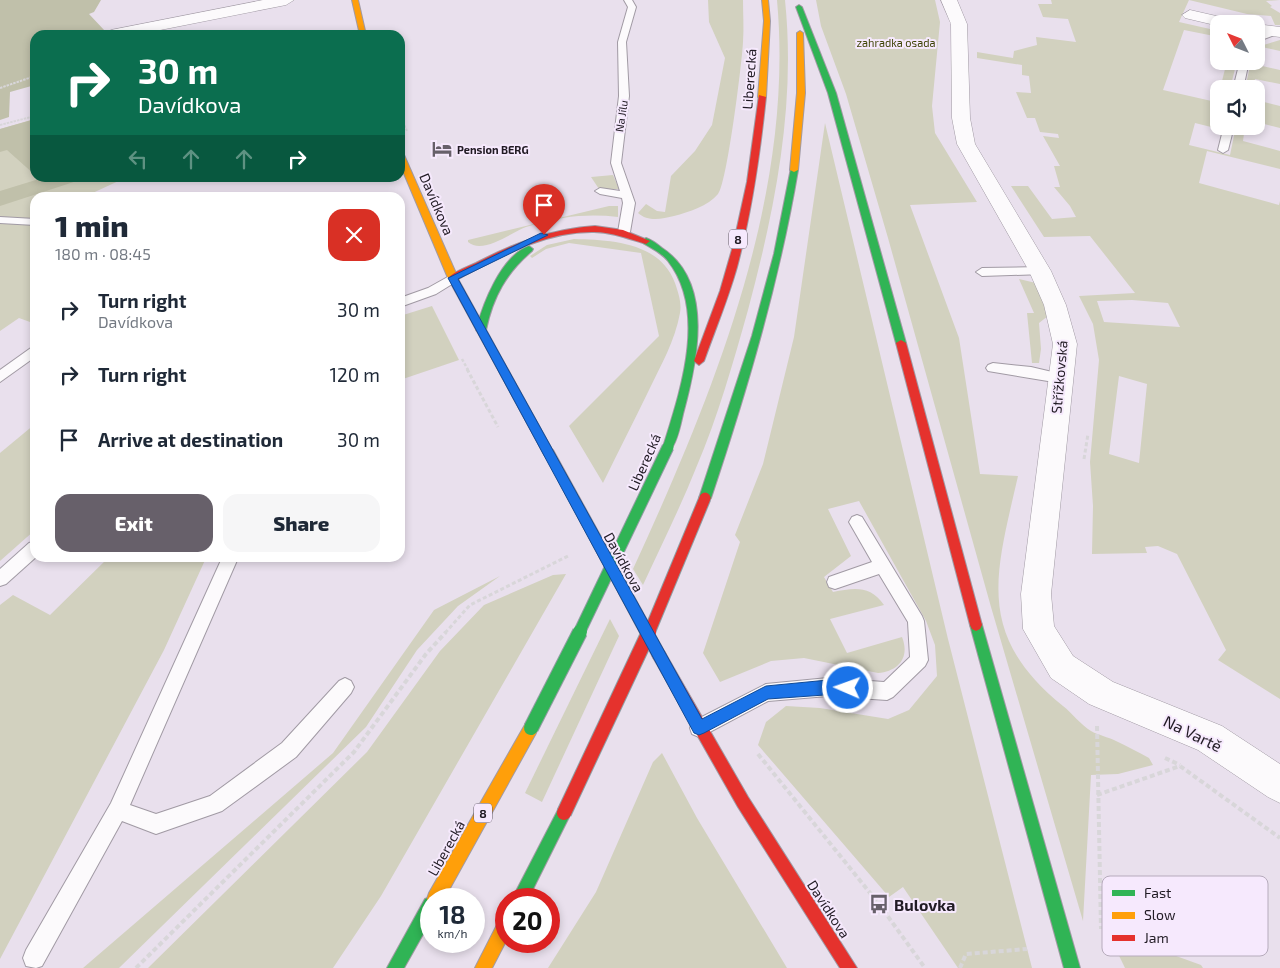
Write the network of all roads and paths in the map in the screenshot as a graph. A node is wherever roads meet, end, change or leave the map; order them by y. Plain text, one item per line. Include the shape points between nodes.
1 (286, 0) edge
2 (355, 0) edge
3 (628, 0) edge
4 (765, 0) edge
5 (949, 0) edge
6 (798, 4) edge
7 (1190, 15) dead end
8 (1210, 19) edge
9 (136, 30) edge
10 (363, 30) edge
11 (30, 78) edge
12 (0, 88) edge
13 (30, 117) edge
14 (0, 126) edge
15 (405, 127) edge
16 (408, 134) dead end
17 (1227, 135) edge
18 (1223, 150) dead end
19 (405, 167) edge
20 (600, 191) dead end
21 (626, 195) junction
22 (0, 220) edge
23 (30, 222) edge
24 (561, 231) junction
25 (624, 232) junction
26 (1040, 271) junction
27 (982, 272) dead end
28 (453, 278) junction
29 (405, 301) edge
30 (481, 330) junction
31 (30, 354) edge
32 (993, 368) dead end
33 (0, 377) edge
34 (1060, 378) junction
35 (668, 447) junction
36 (857, 522) dead end
37 (30, 552) edge
38 (569, 556) dead end
39 (228, 562) edge
40 (882, 566) junction
41 (0, 579) edge
42 (835, 582) dead end
43 (345, 687) dead end
44 (1100, 705) junction
45 (730, 714) junction
46 (699, 728) junction
47 (1280, 785) edge
48 (1097, 795) junction
49 (118, 810) junction
50 (1280, 838) edge
51 (441, 888) edge
52 (526, 888) edge
53 (420, 924) edge
54 (1102, 934) dead end
55 (495, 946) edge
56 (1027, 949) dead end
57 (34, 958) dead end
58 (136, 968) edge
59 (395, 968) edge
60 (483, 968) edge
61 (849, 968) edge
62 (925, 968) edge
63 (960, 968) edge
64 (1072, 968) edge

1 - 9 street
2 - 10 main road
3 - 21 lane, Na Jílu via 632,7 622,42 624,96 616,163
4 - 35 main road, Liberecká / 8 via 763,104 750,185 732,266
5 - 26 street, Střížkovská via 959,24 961,118 966,144
6 - 52 main road, bridge via 802,75 790,194 765,316 705,498 644,645
6 - 64 main road via 832,93 862,197 998,706
7 - 8 street
11 - 12 path
13 - 14 path
15 - 16 path
17 - 18 lane
19 - 28 main road, Davídkova
20 - 21 lane
21 - 25 lane, Na Jílu via 629,204
22 - 23 lane
24 - 25 main road via 580,228
24 - 28 main road via 524,242
24 - 30 main road via 526,252 499,279 490,295
25 - 35 main road via 667,251 685,273 690,288 693,335 689,370
26 - 27 lane
26 - 34 street, Střížkovská via 1056,305 1065,344
28 - 29 lane via 432,291
28 - 30 main road, Davídkova
30 - 46 main road, Davídkova
31 - 33 lane
32 - 34 lane
34 - 44 street, Střížkovská via 1036,594 1039,629 1062,667
35 - 51 main road, Liberecká / 8, bridge via 607,579 531,728
36 - 40 lane
37 - 41 lane
38 - 58 path via 470,605 426,654 354,752
39 - 49 lane
40 - 42 lane
40 - 45 lane via 916,621 919,660 886,691 828,687 766,693
43 - 49 lane via 289,750 215,804 156,824
44 - 47 street, Na Vartě via 1210,738
44 - 48 path
45 - 46 lane
45 - 62 path via 754,750 879,904
46 - 61 main road, Davídkova
48 - 50 path via 1180,766
48 - 54 path
49 - 57 lane
53 - 59 main road
55 - 60 main road
56 - 63 path via 966,954

